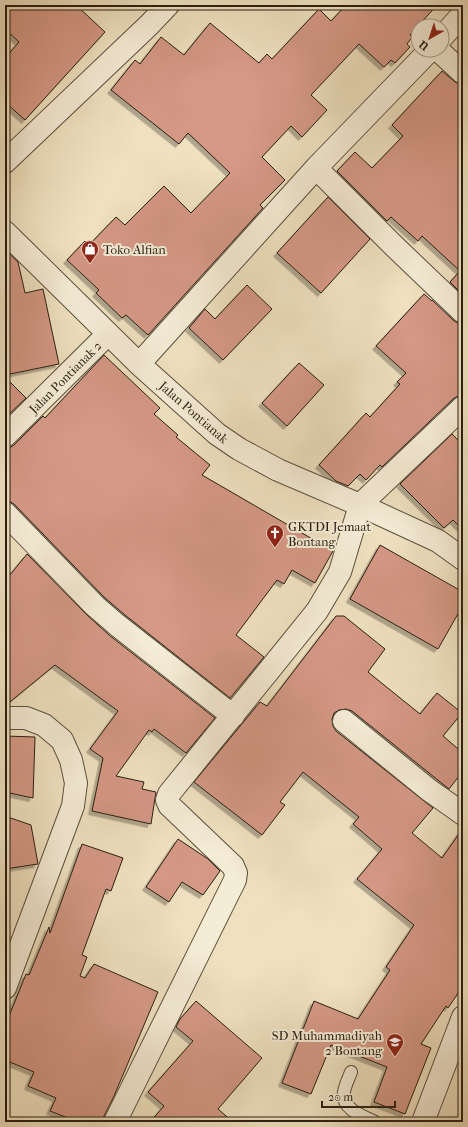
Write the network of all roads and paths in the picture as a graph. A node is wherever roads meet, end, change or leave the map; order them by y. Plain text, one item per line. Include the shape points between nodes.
1 (168, 5) edge
2 (463, 14) edge
3 (450, 28) edge
4 (422, 58) edge
5 (447, 58) edge
6 (463, 73) edge
7 (5, 162) edge
8 (316, 168) junction
9 (5, 232) edge
10 (463, 312) edge
11 (108, 334) junction
12 (139, 364) junction
13 (463, 407) edge
14 (5, 436) edge
15 (360, 505) junction
16 (5, 514) edge
17 (463, 559) edge
18 (233, 716) junction
19 (5, 718) edge
20 (344, 721) dead end
21 (463, 814) edge
22 (5, 988) edge
23 (463, 1016) edge
24 (351, 1072) dead end
25 (115, 1122) edge
26 (375, 1122) edge
27 (423, 1122) edge

1 - 7 street
2 - 3 street
4 - 8 street
5 - 6 street
8 - 10 street
8 - 12 street
9 - 11 street, Jalan Pontianak
11 - 12 street, Jalan Pontianak
11 - 14 street, Jalan Pontianak 2
12 - 15 street, Jalan Pontianak via 217,434 239,449 278,470
13 - 15 street
15 - 17 street, Jalan Pontianak via 438,541
15 - 18 street via 340,572 329,592 317,611
16 - 18 street via 94,606
18 - 25 street via 169,794 167,800 168,805 233,866 235,880
19 - 22 street via 32,720 44,725 62,740 71,760 76,783 73,806
20 - 21 street via 429,790
23 - 27 street
24 - 26 lane via 344,1091 345,1102 352,1110

